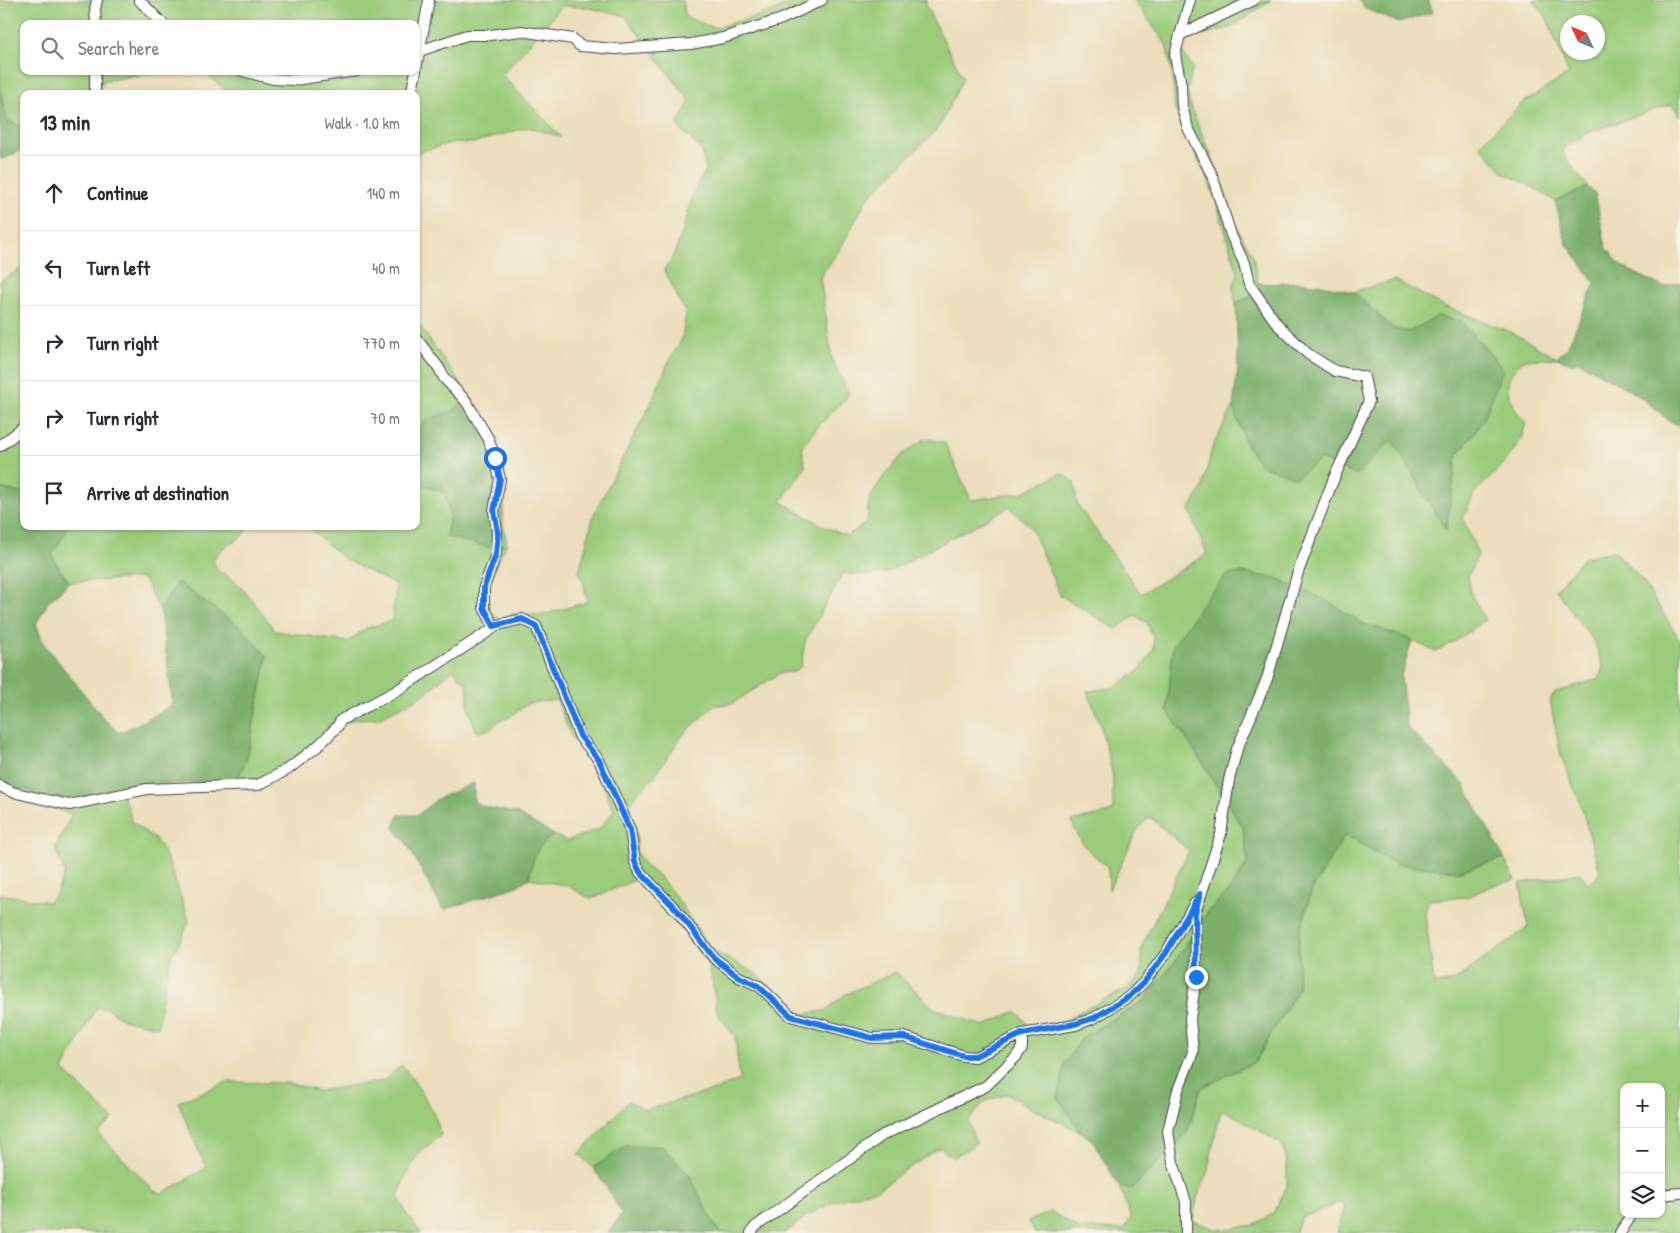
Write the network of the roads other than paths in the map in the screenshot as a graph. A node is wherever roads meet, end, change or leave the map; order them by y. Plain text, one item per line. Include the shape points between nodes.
1 (97, 0) edge
2 (139, 0) edge
3 (428, 0) edge
4 (822, 0) edge
5 (1190, 0) edge
6 (1254, 0) edge
7 (96, 20) edge
8 (159, 20) edge
9 (1180, 34) junction
10 (420, 41) edge
11 (420, 50) edge
12 (96, 75) edge
13 (258, 75) edge
14 (329, 75) edge
15 (415, 75) edge
16 (95, 90) edge
17 (412, 90) edge
18 (420, 343) edge
19 (20, 430) edge
20 (0, 446) edge
21 (494, 626) junction
22 (0, 786) edge
23 (1200, 894) junction
24 (1022, 1034) junction
25 (1680, 1193) edge
26 (1665, 1195) edge
27 (1629, 1218) edge
28 (751, 1233) edge
29 (1186, 1233) edge
30 (1620, 1233) edge

1 - 7 street
2 - 8 street
3 - 10 street
4 - 11 street via 782,19 723,38 691,44 616,49 580,46 573,39 521,31 468,35
5 - 9 street
6 - 9 street
9 - 23 street via 1175,55 1184,114 1212,175 1249,284 1277,324 1308,354 1336,371 1364,377 1369,401 1334,478 1298,572 1267,679 1237,749 1221,834
12 - 16 street
13 - 14 street via 294,80
15 - 17 street
18 - 21 street via 444,378 466,401 488,438 495,458 500,479 494,511 498,532 496,554 484,587 484,608
19 - 20 street
21 - 22 street via 396,691 341,720 318,746 287,770 258,784 147,789 69,805 12,792
21 - 24 street via 522,619 536,626 580,736 599,760 630,830 635,862 640,872 677,910 714,958 739,977 758,986 791,1016 872,1038 904,1037 964,1056 975,1056
23 - 24 street via 1166,953 1130,996 1094,1018
23 - 29 street via 1195,913 1196,977 1190,1019 1193,1052 1178,1090 1168,1130 1173,1162 1186,1202
24 - 28 street via 1022,1048 1016,1057 986,1086 883,1135
25 - 26 street
27 - 30 street

